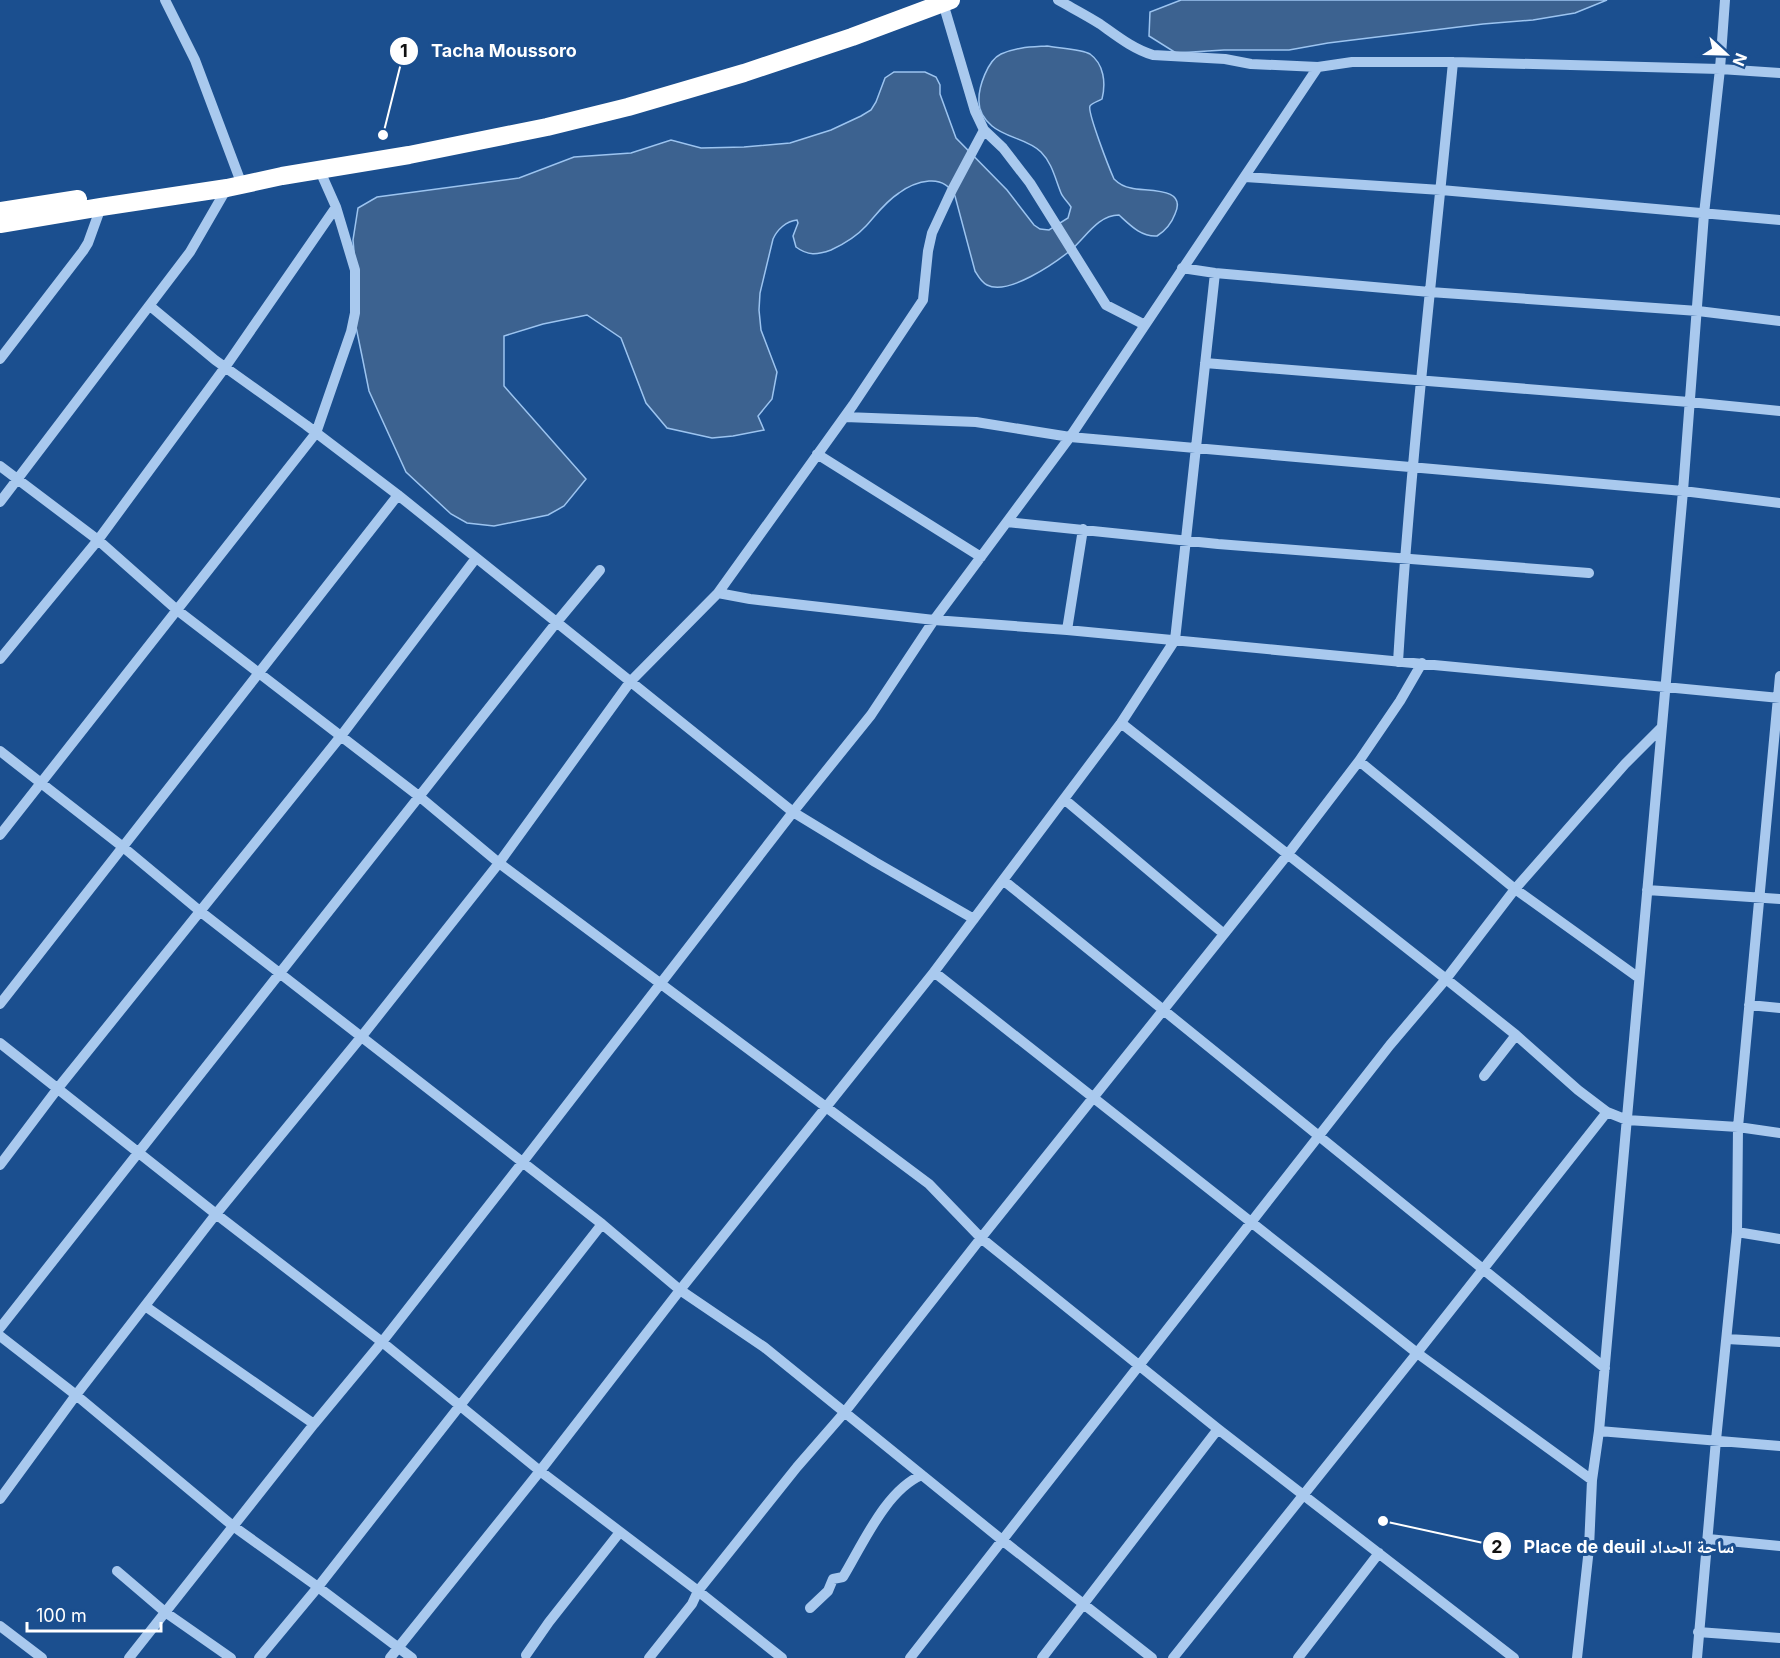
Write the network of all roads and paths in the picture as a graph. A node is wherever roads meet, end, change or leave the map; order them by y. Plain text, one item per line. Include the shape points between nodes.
1 (165, 0) edge
2 (1058, 0) edge
3 (1725, 0) edge
4 (947, 2) edge
5 (1453, 62) junction
6 (1318, 66) junction
7 (1720, 69) junction
8 (1780, 73) edge
9 (984, 130) junction
10 (320, 171) junction
11 (1245, 177) junction
12 (233, 183) junction
13 (1441, 190) junction
14 (0, 202) edge
15 (40, 204) junction
16 (100, 207) junction
17 (336, 207) junction
18 (0, 212) edge
19 (1704, 214) junction
20 (1780, 220) edge
21 (0, 224) edge
22 (1182, 268) junction
23 (1215, 273) junction
24 (1430, 292) junction
25 (150, 306) junction
26 (1698, 312) junction
27 (1780, 321) edge
28 (1145, 325) junction
29 (0, 359) edge
30 (1205, 363) junction
31 (226, 366) junction
32 (1421, 381) junction
33 (1689, 402) junction
34 (1780, 411) edge
35 (844, 417) junction
36 (316, 433) junction
37 (1070, 437) junction
38 (1196, 449) junction
39 (817, 454) junction
40 (0, 466) edge
41 (1413, 469) junction
42 (19, 479) junction
43 (1683, 491) junction
44 (398, 495) junction
45 (0, 502) edge
46 (1780, 503) edge
47 (1008, 522) junction
48 (1083, 529) junction
49 (98, 540) junction
50 (1187, 540) junction
51 (981, 557) junction
52 (476, 558) junction
53 (1405, 558) junction
54 (600, 570) dead end
55 (1589, 573) dead end
56 (718, 593) junction
57 (177, 610) junction
58 (934, 620) junction
59 (556, 623) junction
60 (1067, 630) junction
61 (1175, 640) junction
62 (0, 659) edge
63 (1398, 662) junction
64 (1422, 663) junction
65 (259, 674) junction
66 (1780, 676) edge
67 (630, 682) junction
68 (1665, 688) junction
69 (1779, 698) edge
70 (1121, 723) junction
71 (1662, 728) junction
72 (341, 736) junction
73 (0, 751) edge
74 (1359, 761) junction
75 (41, 783) junction
76 (420, 797) junction
77 (1064, 799) junction
78 (792, 812) junction
79 (0, 835) edge
80 (123, 847) junction
81 (1288, 854) junction
82 (499, 862) junction
83 (1003, 880) junction
84 (1515, 890) junction
85 (1647, 890) junction
86 (1759, 897) junction
87 (1780, 899) edge
88 (201, 912) junction
89 (974, 919) junction
90 (1224, 934) junction
91 (934, 972) junction
92 (280, 974) junction
93 (1639, 978) junction
94 (1446, 979) junction
95 (661, 983) junction
96 (0, 1004) edge
97 (1749, 1005) junction
98 (1780, 1008) edge
99 (1163, 1009) junction
100 (1515, 1035) junction
101 (362, 1036) junction
102 (0, 1042) edge
103 (1484, 1076) dead end
104 (58, 1088) junction
105 (1094, 1096) junction
106 (826, 1107) junction
107 (1607, 1112) junction
108 (1627, 1120) junction
109 (1738, 1127) junction
110 (1780, 1133) edge
111 (1319, 1136) junction
112 (137, 1152) junction
113 (522, 1163) junction
114 (0, 1165) edge
115 (216, 1214) junction
116 (1252, 1222) junction
117 (602, 1224) junction
118 (1737, 1232) junction
119 (981, 1238) junction
120 (1780, 1239) edge
121 (1482, 1269) junction
122 (680, 1290) junction
123 (145, 1306) junction
124 (0, 1328) edge
125 (0, 1336) edge
126 (1727, 1339) junction
127 (1780, 1341) edge
128 (382, 1342) junction
129 (1417, 1353) junction
130 (1138, 1366) junction
131 (1605, 1368) junction
132 (76, 1395) junction
133 (460, 1406) junction
134 (844, 1413) junction
135 (314, 1424) junction
136 (1218, 1430) junction
137 (1599, 1431) junction
138 (1716, 1440) junction
139 (1780, 1446) edge
140 (540, 1471) junction
141 (922, 1475) junction
142 (1592, 1480) junction
143 (1303, 1495) junction
144 (0, 1499) edge
145 (233, 1526) junction
146 (620, 1532) junction
147 (1708, 1539) junction
148 (1002, 1540) junction
149 (1780, 1546) edge
150 (1379, 1553) junction
151 (117, 1571) dead end
152 (318, 1587) junction
153 (698, 1590) junction
154 (1083, 1604) junction
155 (810, 1608) dead end
156 (165, 1612) junction
157 (0, 1626) edge
158 (1698, 1632) junction
159 (1780, 1638) edge
160 (399, 1647) junction
161 (526, 1655) dead end
162 (42, 1658) edge
163 (129, 1658) edge
164 (231, 1658) edge
165 (259, 1658) edge
166 (390, 1658) edge
167 (412, 1658) edge
168 (649, 1658) edge
169 (782, 1658) edge
170 (910, 1658) edge
171 (1042, 1658) edge
172 (1152, 1658) edge
173 (1173, 1658) edge
174 (1298, 1658) edge
175 (1514, 1658) edge
176 (1576, 1658) edge
177 (1697, 1658) edge

1 - 12 street via 195,60
2 - 6 street via 1124,42 1154,55
3 - 7 street
4 - 9 street via 975,111
4 - 10 highway via 790,58 627,107 486,141
5 - 6 street
5 - 7 street
5 - 13 street
6 - 11 street
7 - 8 street
7 - 19 street
9 - 28 street via 1020,168 1106,305
9 - 35 street via 932,233 923,300
10 - 12 highway
10 - 17 street
11 - 13 street
11 - 22 street
12 - 15 highway
12 - 16 highway
12 - 25 street
13 - 19 street
13 - 24 street
14 - 15 highway
15 - 18 highway
16 - 21 highway
16 - 29 street via 83,251
17 - 31 street
17 - 36 street via 354,270 355,313
19 - 20 street
19 - 26 street
22 - 23 street
22 - 28 street
23 - 24 street
23 - 30 street
24 - 26 street
24 - 32 street
25 - 31 street
25 - 42 street
26 - 27 street
26 - 33 street
28 - 37 street
30 - 32 street
30 - 38 street
31 - 36 street
31 - 49 street
32 - 33 street
32 - 41 street
33 - 34 street
33 - 43 street
35 - 37 street via 976,422
35 - 39 street
36 - 44 street
36 - 57 street
37 - 38 street
37 - 47 street
38 - 41 street
38 - 50 street
39 - 51 street
39 - 56 street
40 - 42 street
41 - 43 street
41 - 53 street
42 - 45 street
42 - 49 street
43 - 46 street
43 - 68 street
44 - 52 street
44 - 65 street
47 - 48 street
47 - 51 street
48 - 50 street
48 - 60 street
49 - 57 street
49 - 62 street
50 - 53 street
50 - 61 street
51 - 58 street
52 - 59 street
52 - 72 street
53 - 55 street
53 - 63 street
54 - 59 street
56 - 58 street
56 - 67 street
57 - 65 street
57 - 75 street
58 - 60 street
58 - 78 street via 871,715
59 - 67 street
59 - 76 street
60 - 61 street
61 - 63 street
61 - 70 street
63 - 64 street
64 - 68 street
64 - 74 street
65 - 72 street
65 - 80 street
66 - 69 street
67 - 78 street
67 - 82 street
68 - 69 street
68 - 71 street
69 - 86 street
70 - 77 street
70 - 81 street
71 - 84 street via 1625,764
71 - 85 street
72 - 76 street
72 - 88 street
73 - 75 street
74 - 81 street
74 - 84 street
75 - 79 street
75 - 80 street
76 - 82 street
76 - 92 street
77 - 83 street
77 - 90 street
78 - 89 street
78 - 95 street
80 - 88 street
80 - 96 street
81 - 90 street
81 - 94 street
82 - 95 street
82 - 101 street
83 - 89 street
83 - 99 street
84 - 93 street
84 - 94 street
85 - 86 street
85 - 93 street
86 - 87 street
86 - 97 street
88 - 92 street
88 - 104 street
89 - 91 street
90 - 99 street
91 - 105 street
91 - 106 street
92 - 101 street
92 - 112 street
93 - 108 street
94 - 100 street
94 - 111 street
95 - 106 street
95 - 113 street
97 - 98 street
97 - 109 street
99 - 105 street
99 - 111 street
100 - 103 street
100 - 107 street
101 - 113 street
101 - 115 street
102 - 104 street
104 - 112 street
104 - 114 street
105 - 116 street
105 - 119 street
106 - 119 street via 929,1184
106 - 122 street
107 - 108 street
107 - 121 street
108 - 109 street
108 - 131 street
109 - 110 street
109 - 118 street
111 - 116 street
111 - 121 street
112 - 115 street
112 - 124 street
113 - 117 street
113 - 128 street
115 - 123 street
115 - 128 street
116 - 129 street
116 - 130 street
117 - 122 street
117 - 133 street
118 - 120 street
118 - 126 street
119 - 130 street
119 - 134 street
121 - 129 street
121 - 131 street
122 - 134 street via 764,1347
122 - 140 street
123 - 132 street
123 - 135 street
125 - 132 street
126 - 127 street
126 - 138 street
128 - 133 street
128 - 135 street
129 - 142 street
129 - 143 street
130 - 136 street
130 - 148 street
131 - 137 street
132 - 144 street
132 - 145 street
133 - 140 street
133 - 152 street
134 - 141 street
134 - 153 street
135 - 145 street
136 - 143 street
136 - 154 street
137 - 138 street
137 - 142 street
138 - 139 street
138 - 147 street
140 - 146 street
140 - 160 street
141 - 148 street
141 - 155 street via 902,1486 880,1514 843,1576 833,1579 828,1591
142 - 176 street via 1589,1548
143 - 150 street
143 - 173 street
145 - 152 street
145 - 156 street
146 - 153 street
146 - 161 street
147 - 149 street
147 - 158 street
148 - 154 street
148 - 170 street
150 - 174 street
150 - 175 street
151 - 156 street
152 - 160 street
152 - 165 street
153 - 168 street via 692,1604
153 - 169 street
154 - 171 street
154 - 172 street
156 - 163 street
156 - 164 street
157 - 162 street
158 - 159 street
158 - 177 street
160 - 166 street
160 - 167 street

